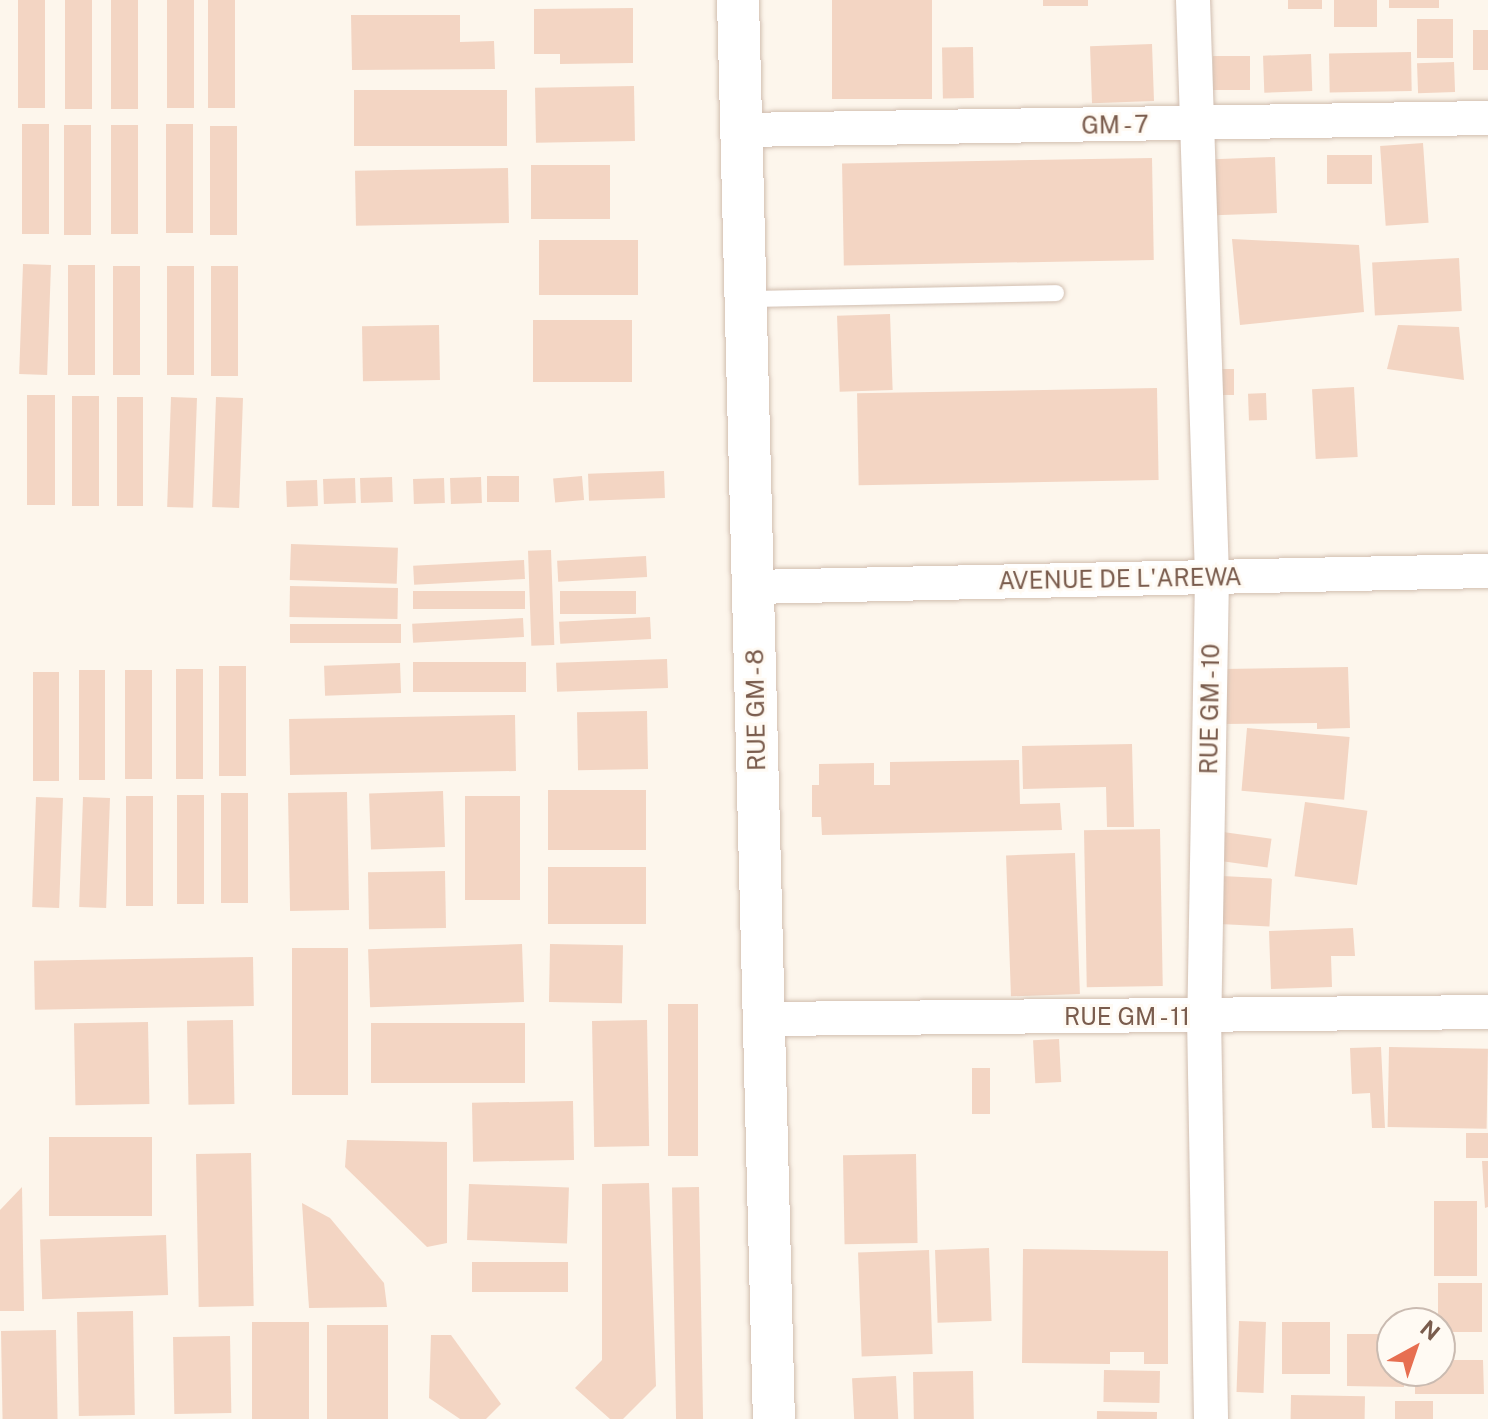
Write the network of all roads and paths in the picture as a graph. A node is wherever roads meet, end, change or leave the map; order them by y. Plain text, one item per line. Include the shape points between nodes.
1 (738, 0) edge
2 (1193, 0) edge
3 (1488, 118) edge
4 (1197, 124) junction
5 (741, 130) junction
6 (1056, 293) dead end
7 (745, 299) junction
8 (1488, 571) edge
9 (1212, 577) junction
10 (753, 587) junction
11 (1488, 1012) edge
12 (1204, 1016) junction
13 (765, 1019) junction
14 (774, 1419) edge
15 (1211, 1419) edge

1 - 5 street, RUE GM - 8
2 - 4 street, RUE GM - 10
3 - 4 street, GM - 7
4 - 5 street, GM - 7
4 - 9 street, RUE GM - 10
5 - 7 street, RUE GM - 8
6 - 7 lane
7 - 10 street, RUE GM - 8
8 - 9 street, AVENUE DE L'AREWA
9 - 10 street, AVENUE DE L'AREWA
9 - 12 street, RUE GM - 10
10 - 13 street, RUE GM - 8
11 - 12 street, RUE GM - 11
12 - 13 street, RUE GM - 11
12 - 15 street, RUE GM - 10
13 - 14 street, RUE GM - 8

